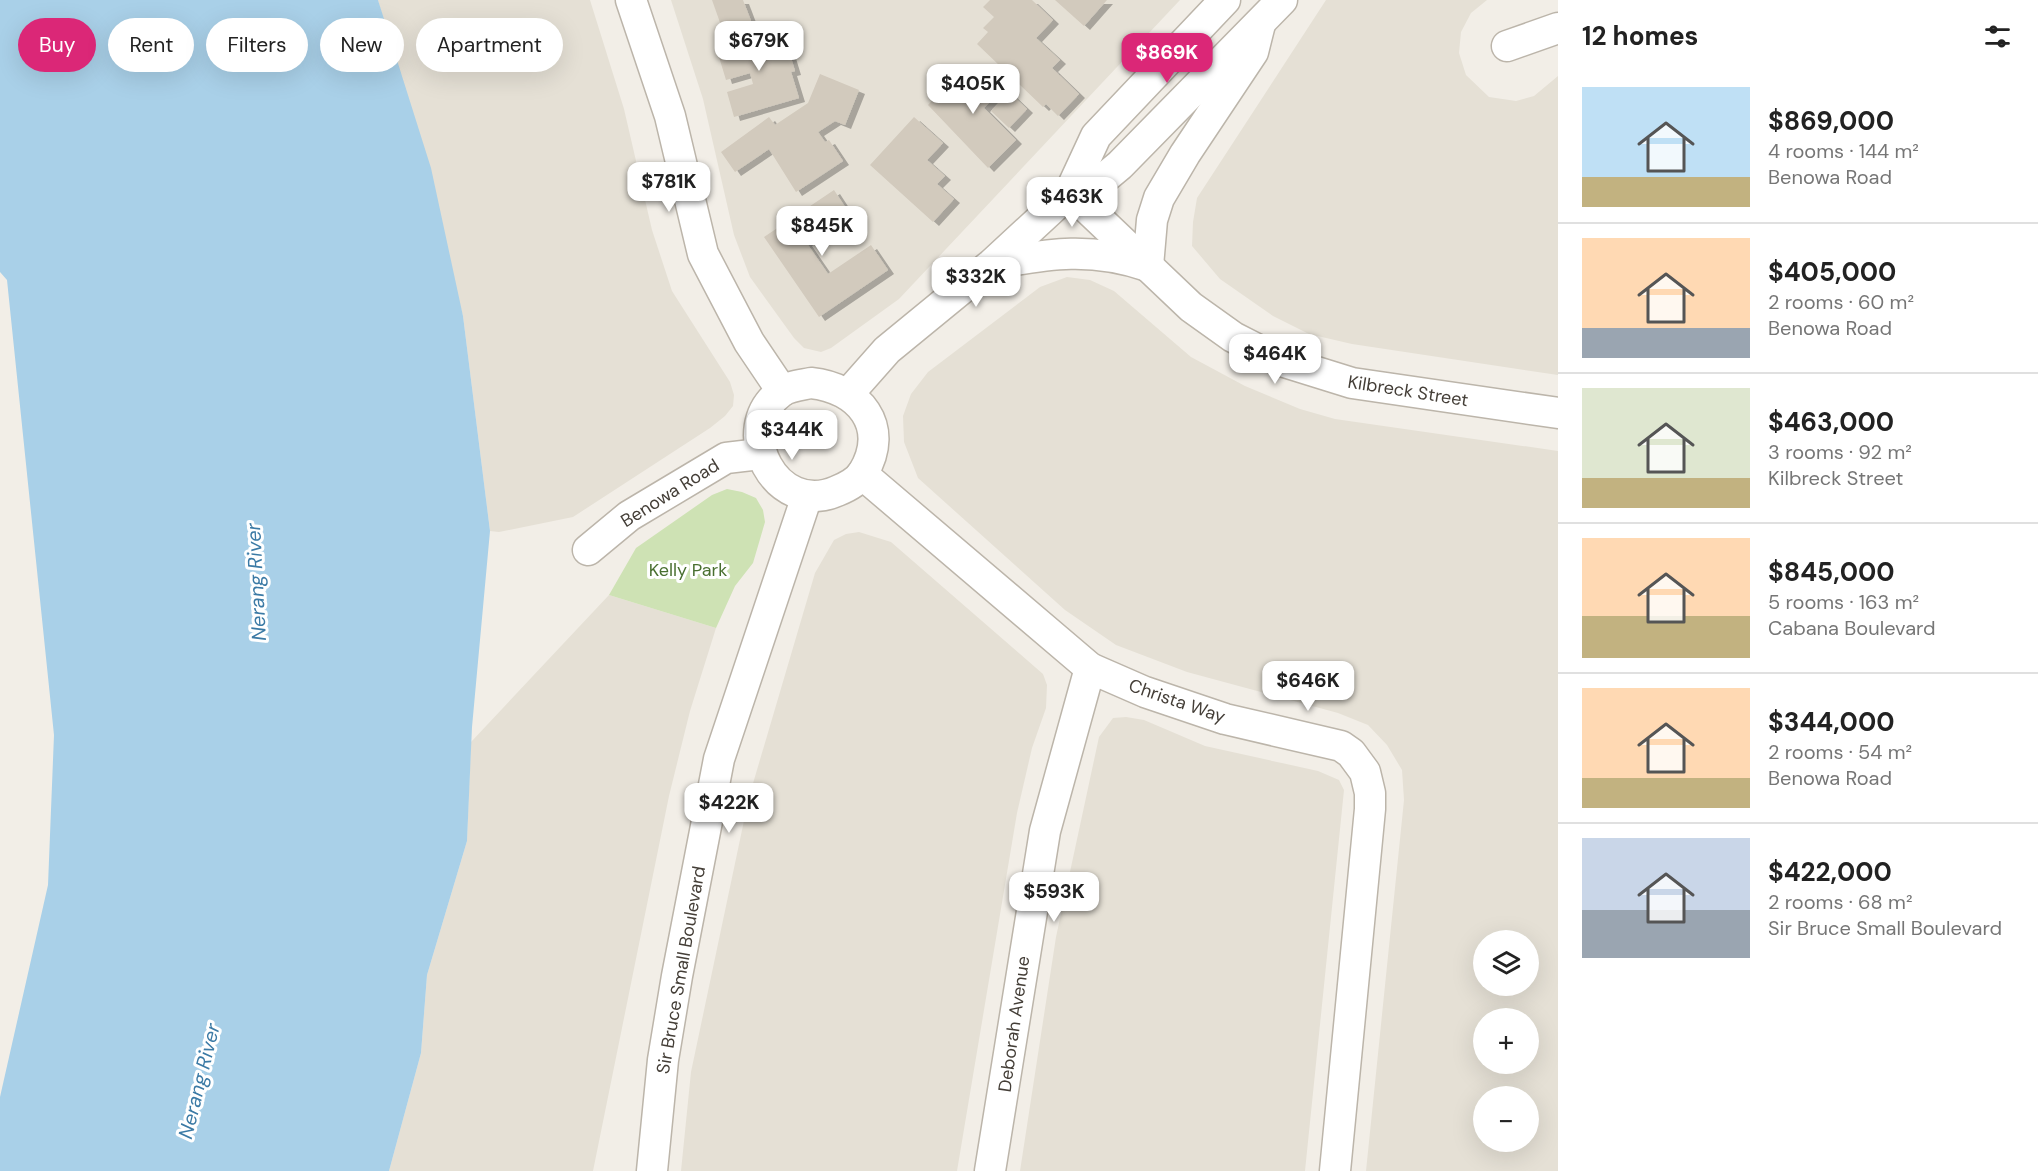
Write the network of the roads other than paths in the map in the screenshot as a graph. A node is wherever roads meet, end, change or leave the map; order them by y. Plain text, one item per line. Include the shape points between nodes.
1 (631, 0) edge
2 (1225, 0) edge
3 (1282, 0) edge
4 (1260, 24) junction
5 (1558, 28) edge
6 (1507, 46) dead end
7 (1070, 192) junction
8 (992, 264) junction
9 (1148, 266) junction
10 (782, 391) junction
11 (849, 393) junction
12 (1558, 413) edge
13 (760, 454) junction
14 (862, 474) junction
15 (807, 496) junction
16 (588, 550) dead end
17 (1090, 668) junction
18 (652, 1171) edge
19 (990, 1171) edge
20 (1335, 1171) edge

1 - 10 street via 670,116 703,254 749,342
2 - 7 street via 1096,136
3 - 4 street
4 - 7 street via 1120,165 1102,180
4 - 9 street via 1253,52 1159,198 1152,220
5 - 6 street
7 - 8 street
7 - 9 street, Kilbreck Street
8 - 9 street via 1073,252 1118,256
8 - 11 street via 887,350
9 - 12 street, Kilbreck Street via 1214,325 1253,349 1303,370 1352,383
10 - 11 street via 811,382
10 - 13 street via 764,415 759,434
11 - 14 street via 869,418 873,437
13 - 15 street via 778,482
13 - 16 street, Benowa Road via 726,458 629,516
14 - 15 street via 850,486 827,496
14 - 17 street, Christa Way
15 - 18 street, Sir Bruce Small Boulevard via 719,759 663,1060
17 - 19 street, Deborah Avenue via 1045,831
17 - 20 street, Christa Way via 1145,692 1225,719 1331,742 1351,753 1365,771 1370,809

